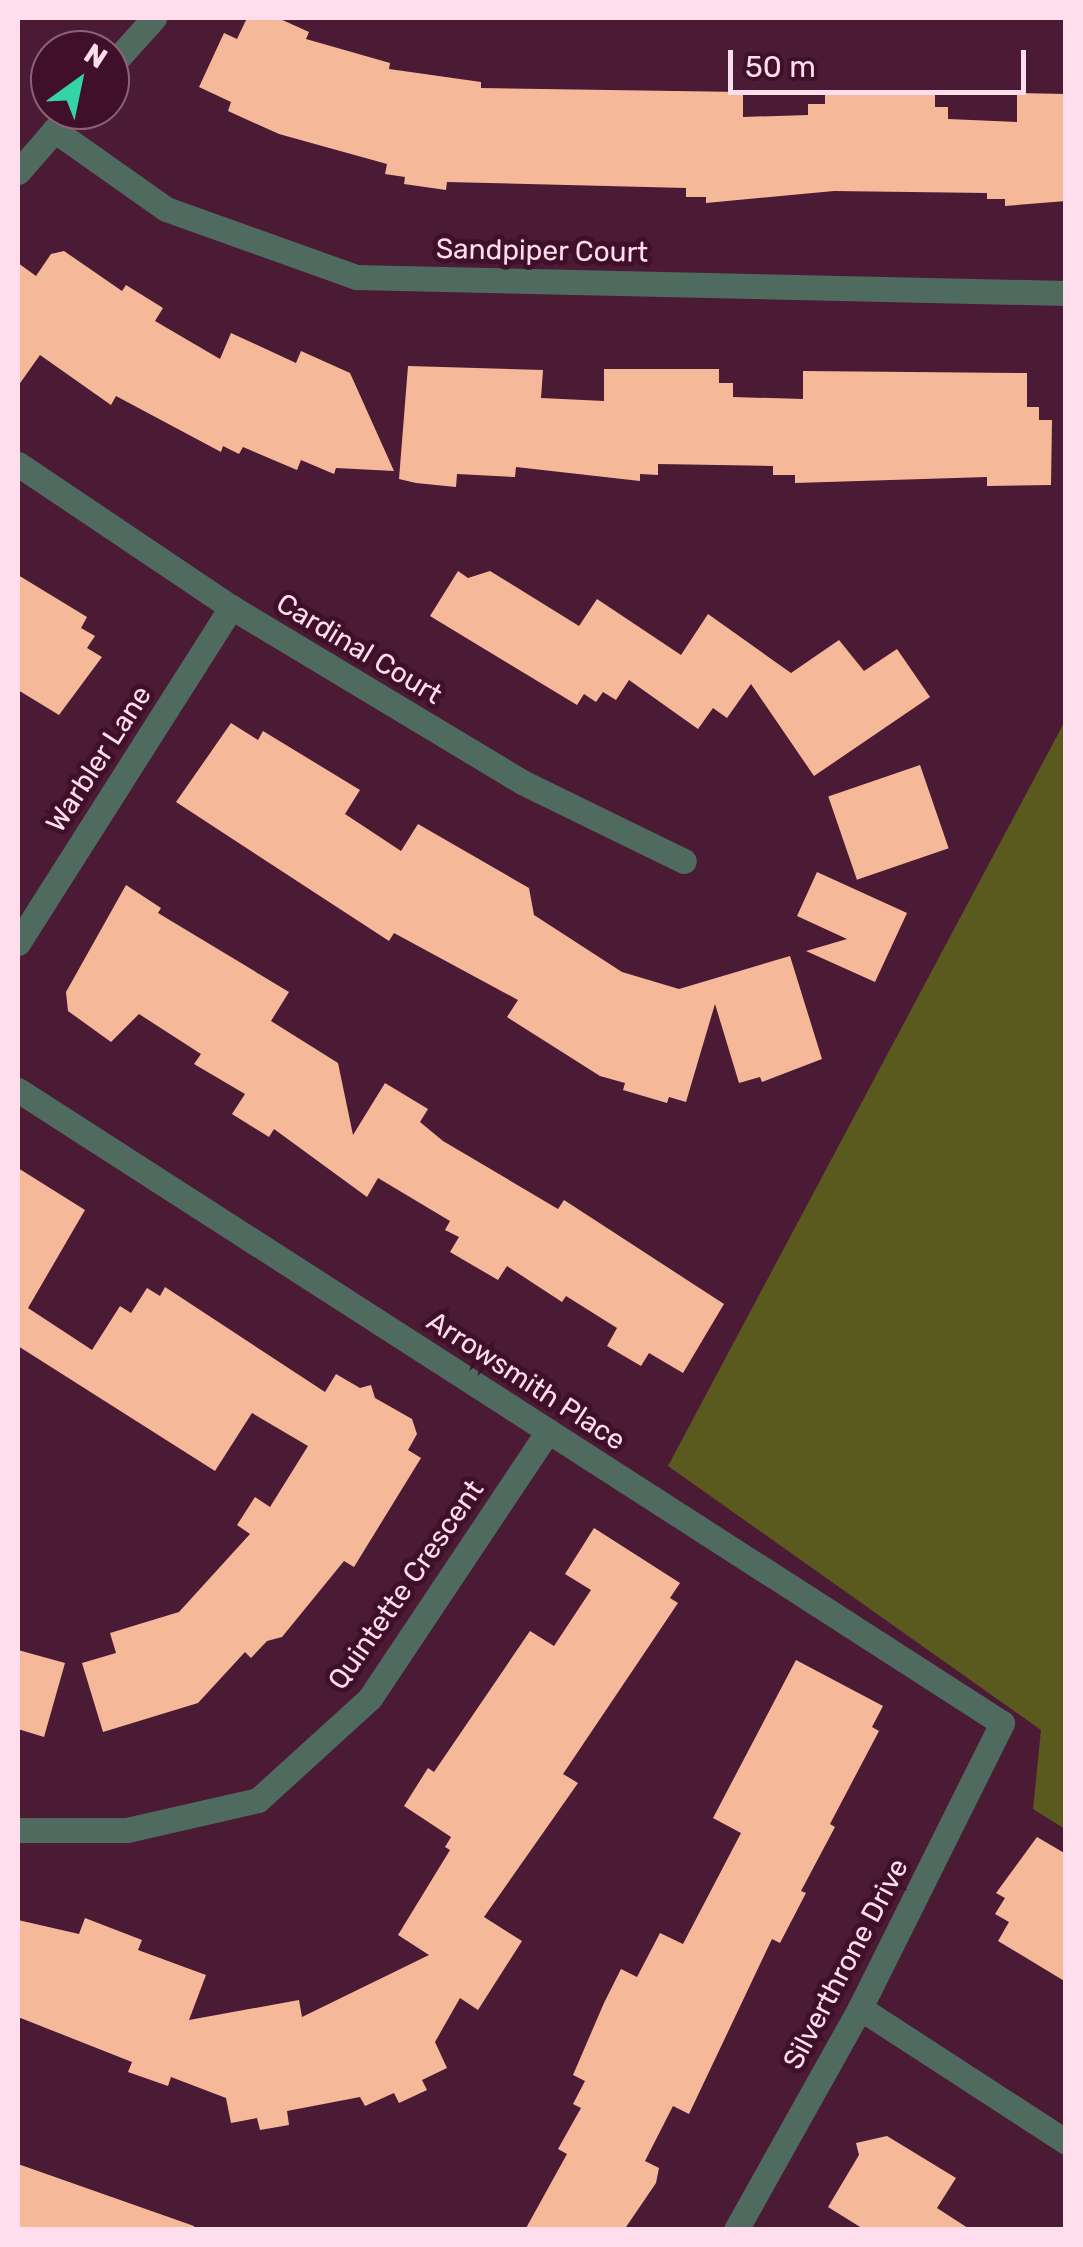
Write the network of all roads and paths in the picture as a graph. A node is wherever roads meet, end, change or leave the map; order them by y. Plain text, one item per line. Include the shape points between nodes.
1 (154, 18) edge
2 (130, 45) edge
3 (54, 130) joint
4 (18, 172) edge
5 (1066, 292) edge
6 (18, 464) edge
7 (231, 607) junction
8 (684, 860) dead end
9 (18, 943) edge
10 (18, 1090) edge
11 (548, 1431) junction
12 (1002, 1723) joint
13 (18, 1830) edge
14 (860, 2008) junction
15 (1066, 2142) edge
16 (736, 2230) edge

1 - 2 street
3 - 4 street
3 - 5 street, Sandpiper Court via 166,209 356,278
6 - 7 street, Cardinal Court
7 - 8 street, Cardinal Court via 522,782
7 - 9 street, Warbler Lane
10 - 11 street, Arrowsmith Place
11 - 12 street, Arrowsmith Place
11 - 13 street, Quintette Crescent via 370,1698 258,1800 127,1830
12 - 14 street, Silverthrone Drive
14 - 15 street
14 - 16 street, Silverthrone Drive

